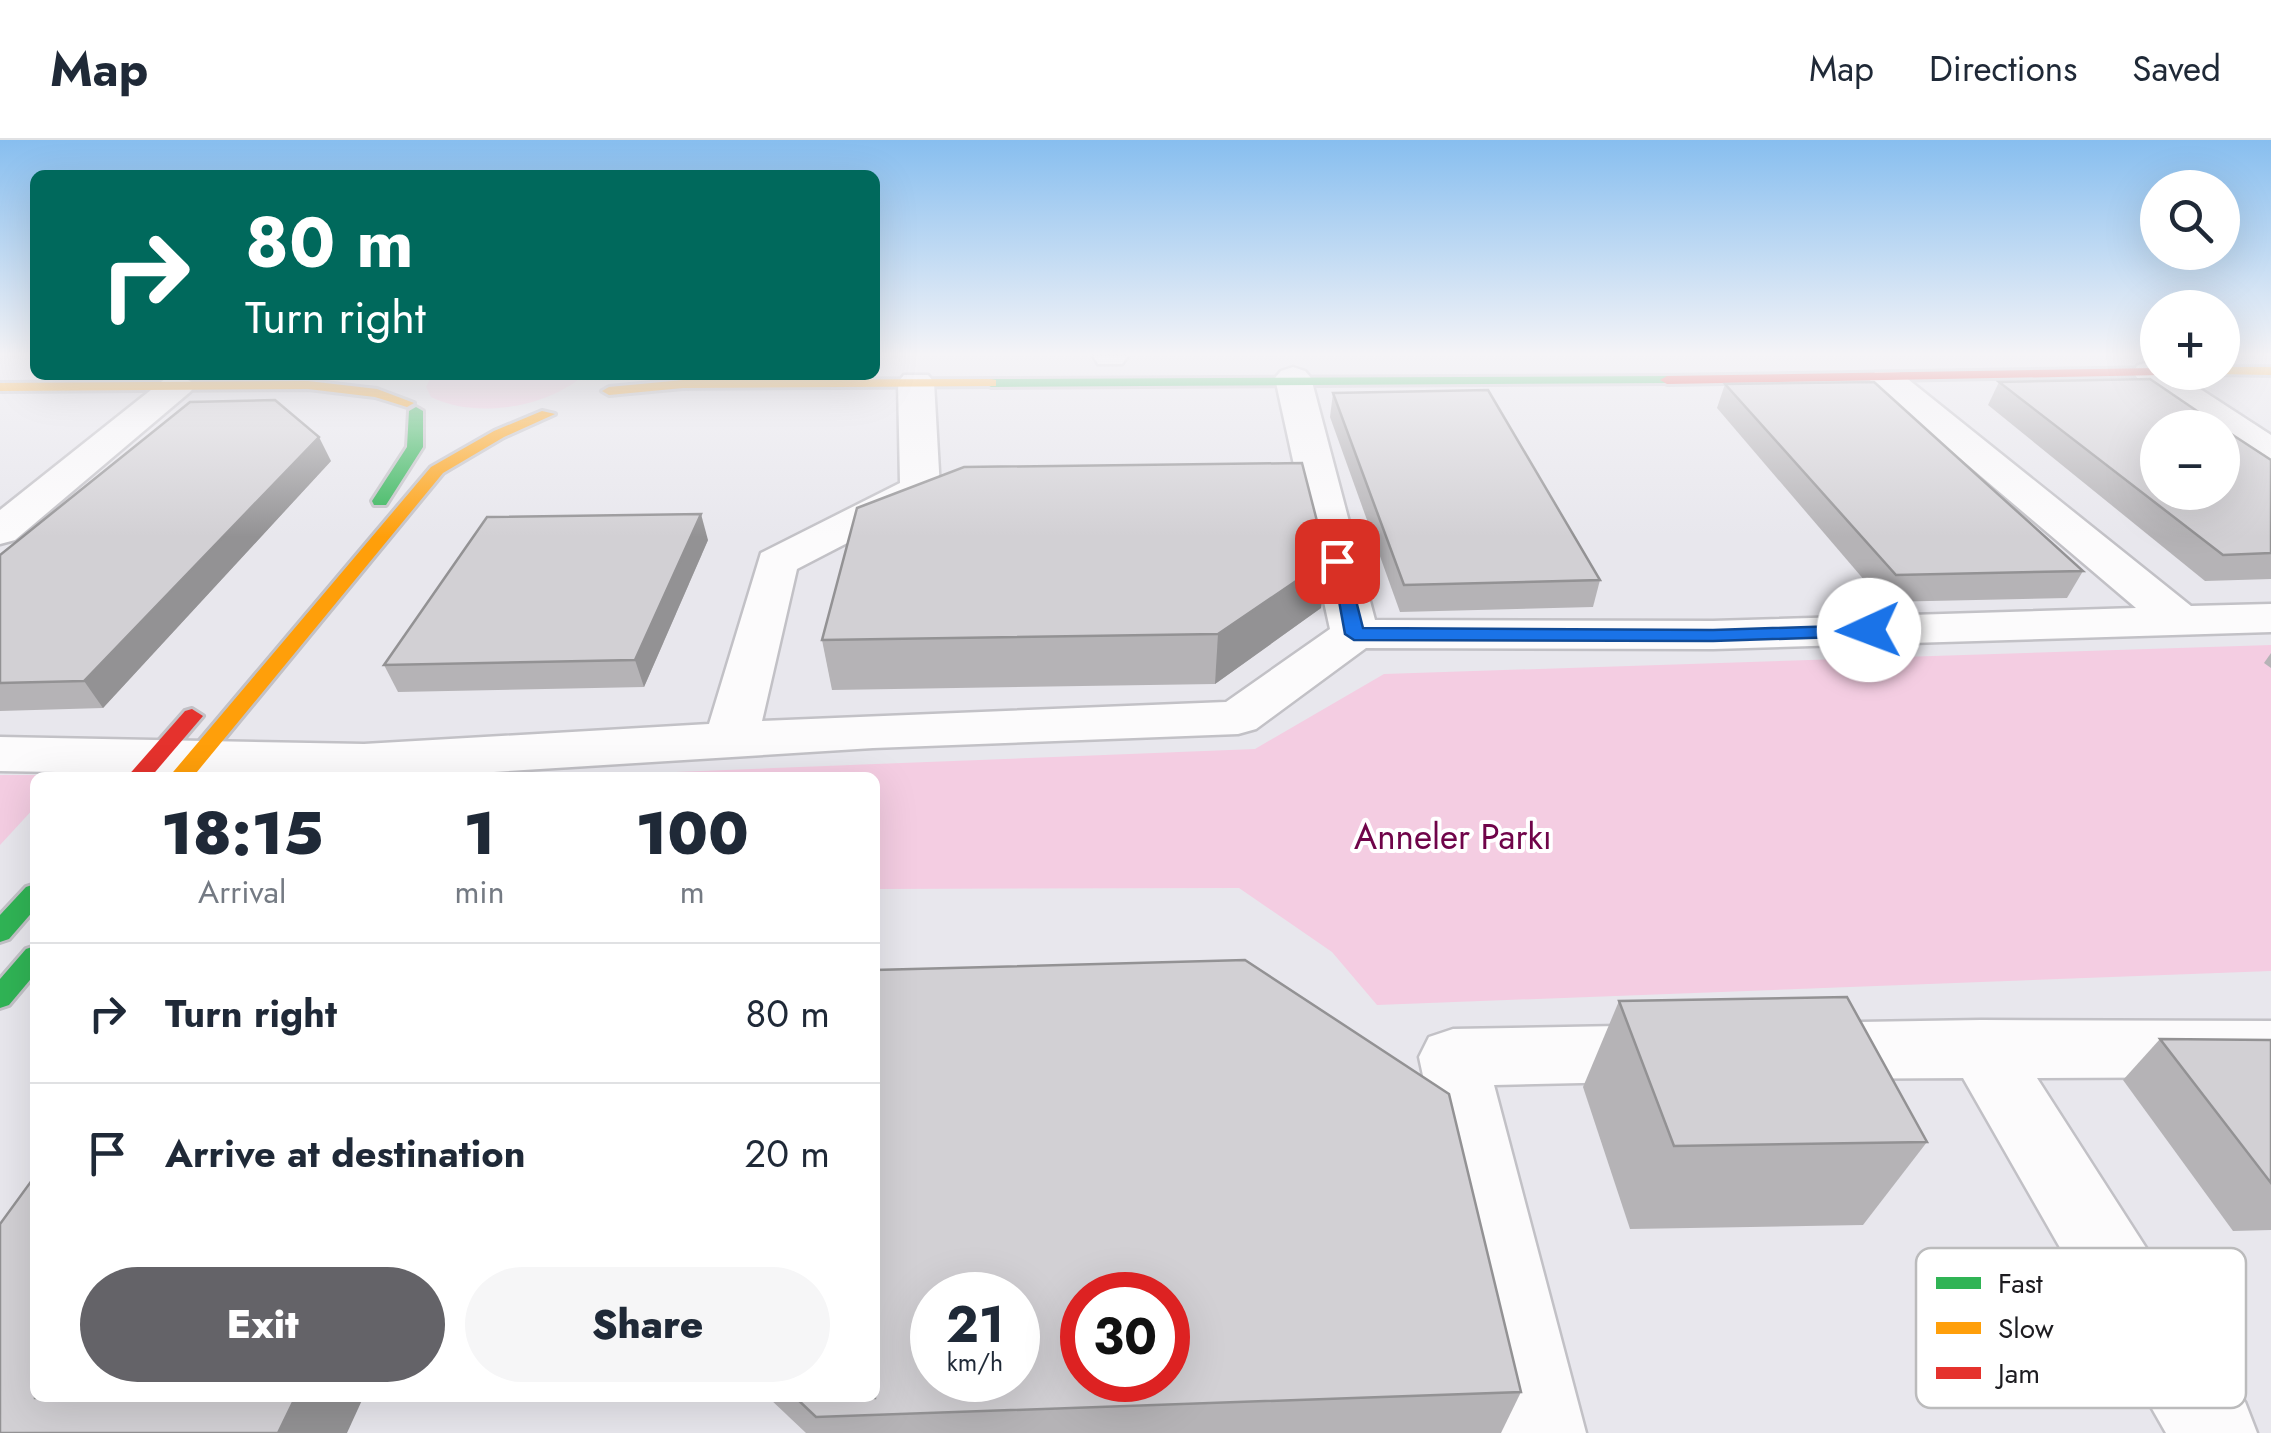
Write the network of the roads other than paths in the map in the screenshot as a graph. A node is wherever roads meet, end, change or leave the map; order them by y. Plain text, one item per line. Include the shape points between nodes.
1 (139, 416) edge
2 (419, 416) edge
3 (498, 416) edge
4 (542, 416) edge
5 (917, 416) edge
6 (1303, 416) edge
7 (1932, 416) edge
8 (2219, 416) edge
9 (472, 422) dead end
10 (2271, 452) edge
11 (361, 523) dead end
12 (0, 531) edge
13 (2271, 618) edge
14 (2180, 621) junction
15 (1354, 634) junction
16 (208, 697) dead end
17 (732, 740) junction
18 (0, 754) edge
19 (168, 766) edge
20 (0, 891) edge
21 (30, 892) edge
22 (30, 898) edge
23 (0, 932) edge
24 (30, 962) edge
25 (0, 997) edge
26 (1980, 1048) junction
27 (2271, 1049) edge
28 (2102, 1248) edge
29 (2199, 1408) edge
30 (1543, 1433) edge
31 (2214, 1433) edge

1 - 12 street
2 - 11 main road via 420,433 399,479
3 - 9 main road
4 - 19 main road via 438,470
5 - 17 street via 920,489 777,562
6 - 15 street
7 - 14 street
8 - 10 street
13 - 14 street
14 - 15 street via 1713,636
15 - 17 street via 1238,718
16 - 19 main road
17 - 19 street via 364,762
18 - 19 street
20 - 21 street
22 - 23 main road
24 - 25 main road
26 - 27 street
26 - 28 street
26 - 30 street via 1452,1057
29 - 31 street

